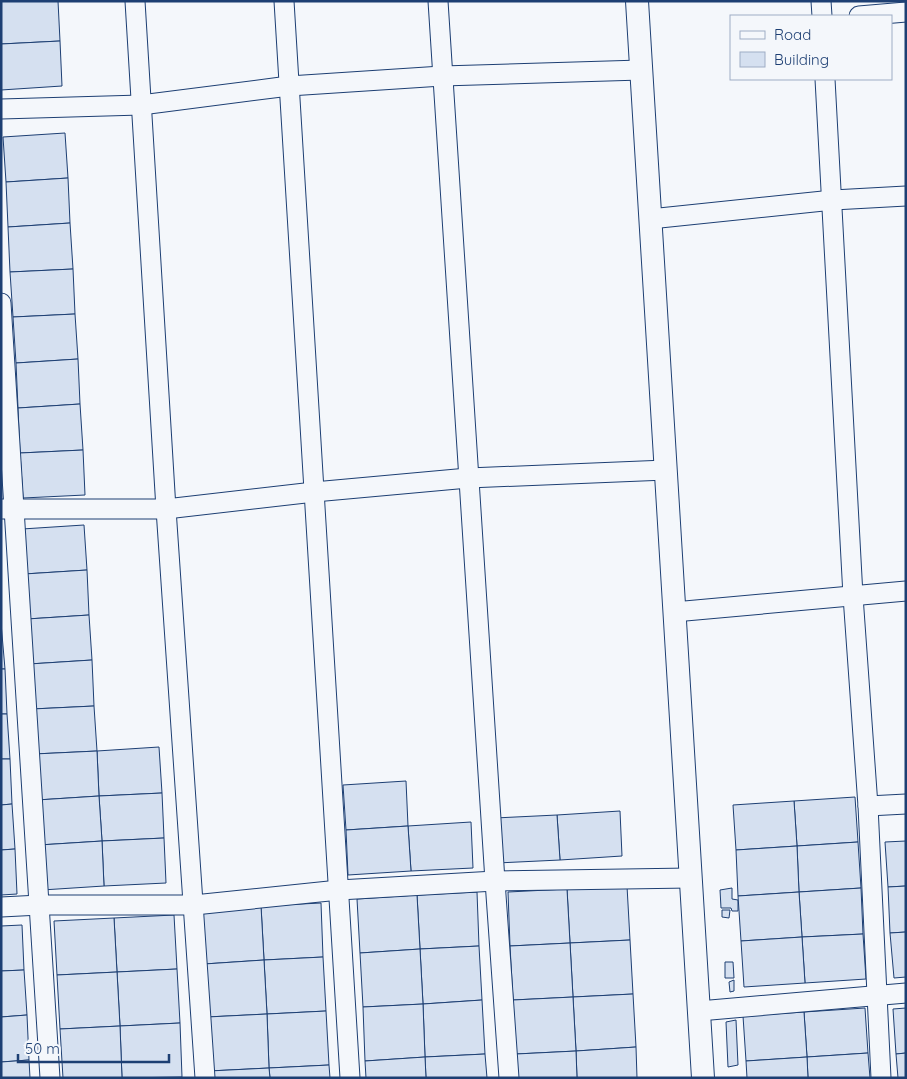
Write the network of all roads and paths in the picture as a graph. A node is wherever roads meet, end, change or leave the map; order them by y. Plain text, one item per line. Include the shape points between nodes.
1 (135, 1) edge
2 (284, 1) edge
3 (438, 1) edge
4 (637, 1) edge
5 (821, 1) edge
6 (906, 12) edge
7 (822, 15) edge
8 (871, 15) edge
9 (641, 70) junction
10 (442, 76) junction
11 (825, 80) edge
12 (289, 86) junction
13 (141, 106) junction
14 (1, 109) edge
15 (906, 196) edge
16 (833, 200) junction
17 (650, 219) junction
18 (1, 303) edge
19 (666, 470) junction
20 (468, 478) junction
21 (314, 492) junction
22 (8, 509) edge
23 (166, 509) junction
24 (906, 591) edge
25 (853, 596) junction
26 (674, 612) junction
27 (906, 804) edge
28 (868, 806) junction
29 (690, 878) junction
30 (495, 882) junction
31 (339, 890) junction
32 (40, 905) junction
33 (194, 905) junction
34 (1, 907) edge
35 (906, 993) edge
36 (876, 995) junction
37 (699, 1011) junction
38 (50, 1078) edge
39 (205, 1078) edge
40 (350, 1078) edge
41 (509, 1078) edge
42 (703, 1078) edge
43 (881, 1078) edge

1 - 13 street
2 - 12 street
3 - 10 street
4 - 9 street
5 - 7 street
6 - 8 street
9 - 10 street
9 - 17 street
10 - 12 street
10 - 20 street
11 - 16 street
12 - 13 street
12 - 21 street
13 - 14 street
13 - 23 street
15 - 16 street
16 - 17 street
16 - 25 street
17 - 19 street
18 - 22 street
19 - 20 street
19 - 26 street
20 - 21 street
20 - 30 street
21 - 23 street
21 - 31 street
22 - 23 street
22 - 32 street
23 - 33 street
24 - 25 street
25 - 26 street
25 - 28 street
26 - 29 street
27 - 28 street
28 - 36 street
29 - 30 street
29 - 37 street
30 - 31 street
30 - 41 street
31 - 33 street
31 - 40 street
32 - 33 street
32 - 34 street
32 - 38 street
33 - 39 street
35 - 36 street
36 - 37 street
36 - 43 street
37 - 42 street

